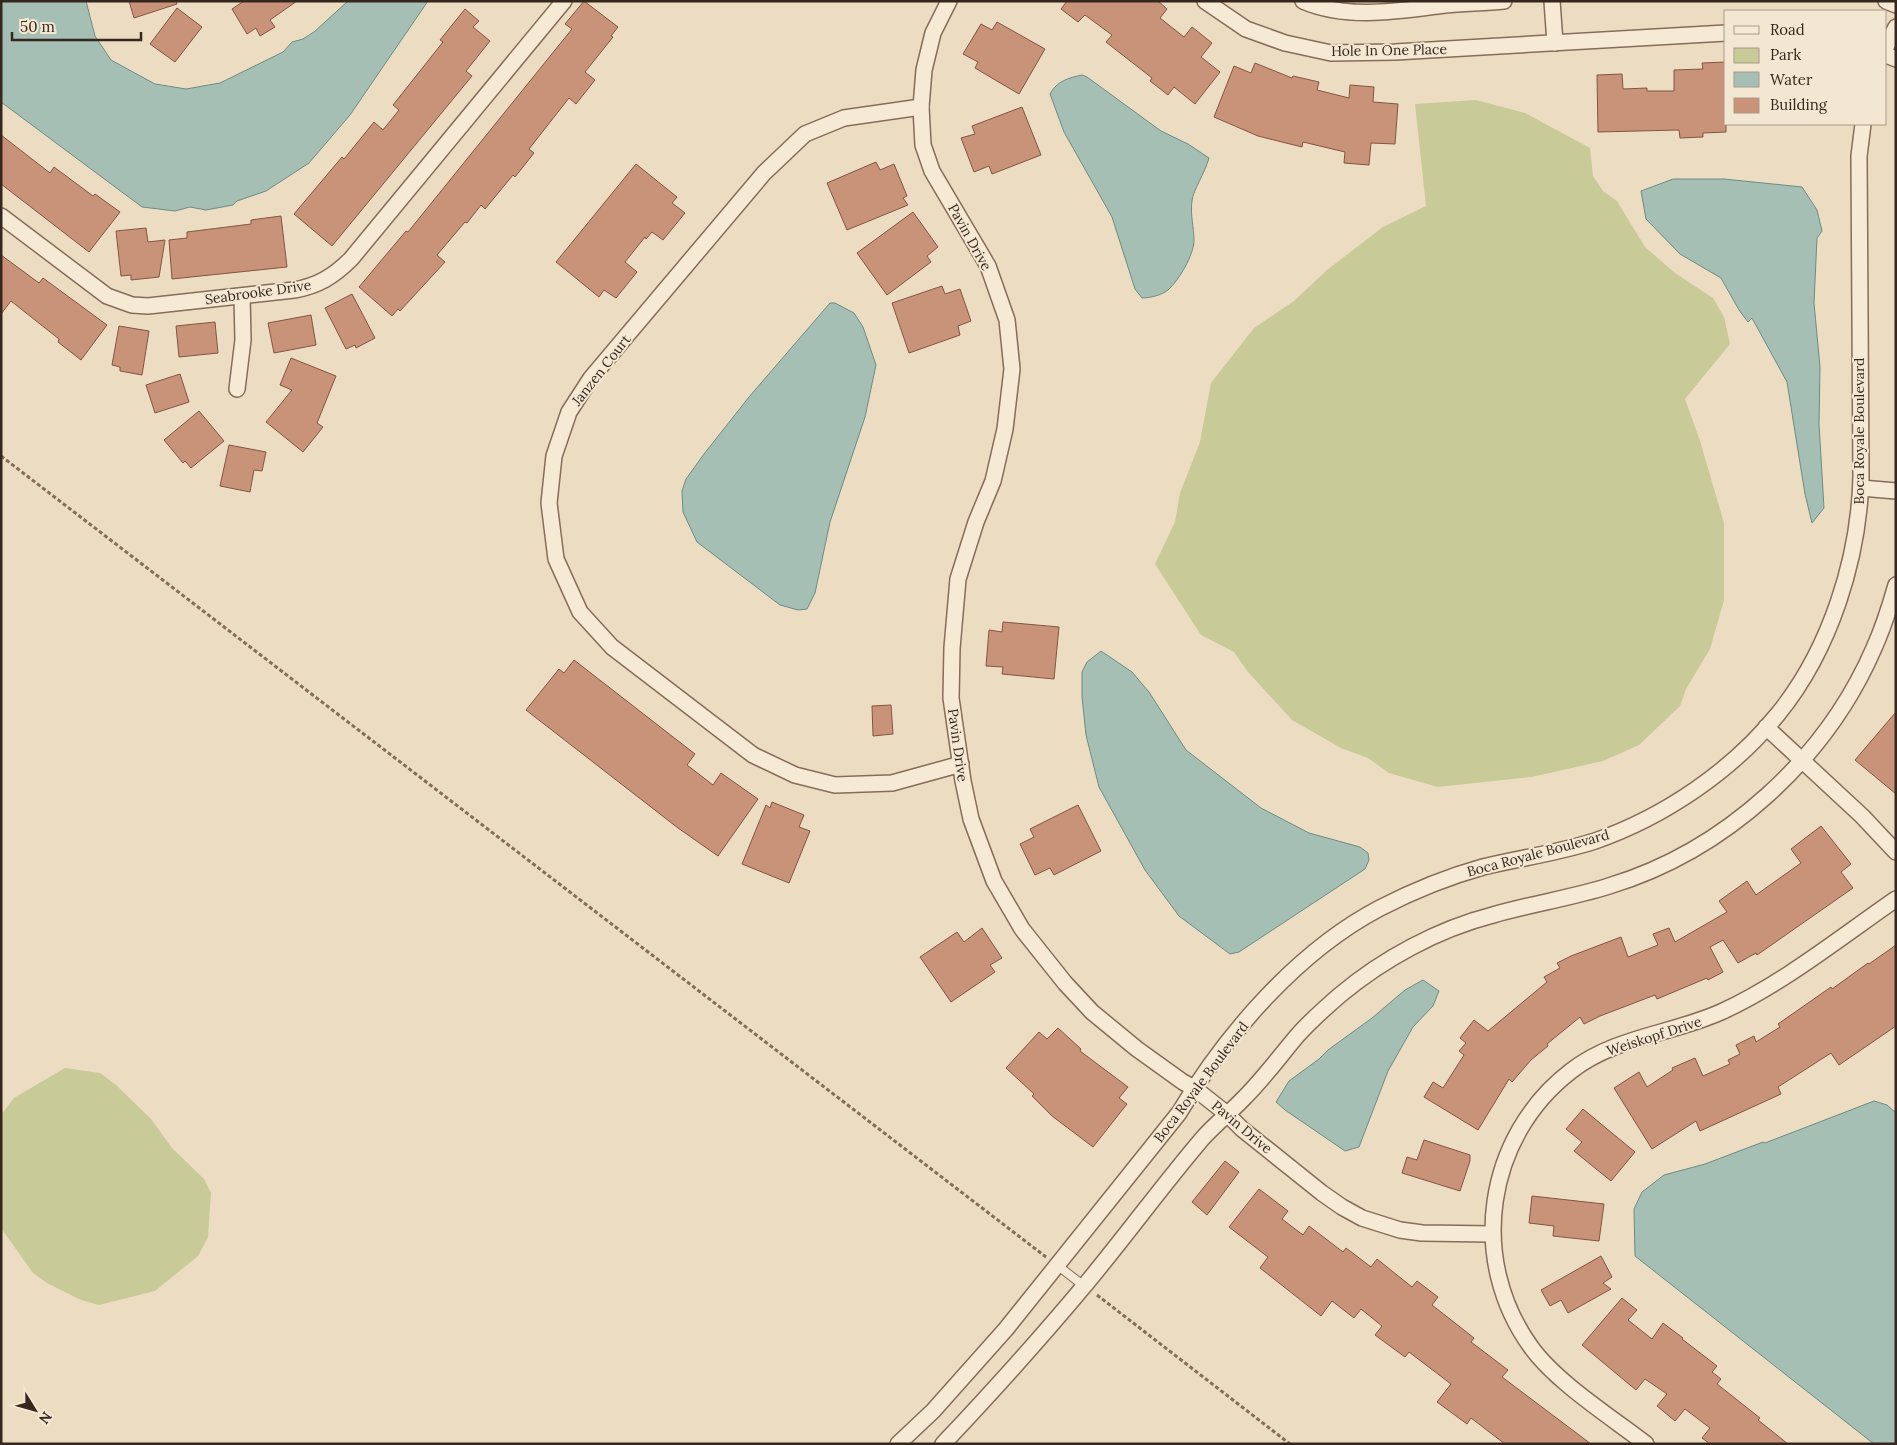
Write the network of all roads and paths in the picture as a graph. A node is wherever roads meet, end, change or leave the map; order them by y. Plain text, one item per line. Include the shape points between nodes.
1 (564, 1) edge
2 (949, 1) edge
3 (1205, 1) edge
4 (1303, 1) edge
5 (1504, 1) edge
6 (1552, 1) edge
7 (1886, 1) edge
8 (1896, 5) edge
9 (1896, 27) edge
10 (1724, 33) edge
11 (1555, 43) junction
12 (1887, 45) edge
13 (921, 107) junction
14 (1863, 125) edge
15 (1, 216) edge
16 (242, 296) junction
17 (237, 389) dead end
18 (1, 456) edge
19 (1861, 488) junction
20 (1896, 491) edge
21 (1896, 585) edge
22 (1766, 727) junction
23 (1801, 760) junction
24 (961, 764) junction
25 (1896, 852) edge
26 (1896, 899) edge
27 (1194, 1088) junction
28 (1227, 1114) junction
29 (1492, 1234) junction
30 (1057, 1265) junction
31 (1084, 1286) junction
32 (898, 1444) edge
33 (943, 1444) edge
34 (1290, 1444) edge
35 (1646, 1444) edge

1 - 16 street, Seabrooke Drive via 351,260 328,279 304,288
2 - 13 street, Pavin Drive via 933,33 924,70
3 - 11 street, Hole In One Place via 1246,29 1285,43 1331,53
4 - 5 street via 1314,6 1353,12 1399,12
6 - 11 street
7 - 8 street
9 - 12 street
10 - 11 street, Hole In One Place
13 - 24 street, Pavin Drive via 923,145 928,162 988,266 1007,320 1012,369 1005,429 993,480 958,579 951,698
13 - 24 street, Janzen Court via 844,118 805,134 764,173 591,378 569,412 554,456 549,502 556,559 580,612 612,647 752,755 795,774 835,785 892,783
14 - 19 street, Boca Royale Boulevard via 1858,191
15 - 16 street, Seabrooke Drive via 118,302 148,306
16 - 17 street
18 - 30 path
19 - 20 street
19 - 22 street, Boca Royale Boulevard via 1855,544 1842,593 1795,691
21 - 23 street via 1875,647 1853,689
22 - 23 street
22 - 27 street, Boca Royale Boulevard via 1709,780 1622,830 1571,848 1458,874 1422,888 1353,924 1311,955 1278,987
23 - 25 street
23 - 28 street via 1733,824 1679,857 1591,892 1491,915 1418,944 1390,959 1320,1013
24 - 27 street, Pavin Drive via 971,819 990,872 1022,930 1092,1012
26 - 29 street, Weiskopf Drive via 1746,1000 1690,1025 1625,1043 1571,1071 1530,1113 1512,1142 1495,1200
27 - 28 street, Pavin Drive
27 - 30 street, Boca Royale Boulevard via 1179,1113
28 - 29 street, Pavin Drive via 1322,1193 1362,1218 1422,1233
28 - 31 street via 1204,1137
29 - 35 street, Weiskopf Drive via 1505,1299 1532,1348 1572,1388
30 - 31 lane
30 - 32 street, Boca Royale Boulevard via 1006,1329
31 - 33 street
31 - 34 path

